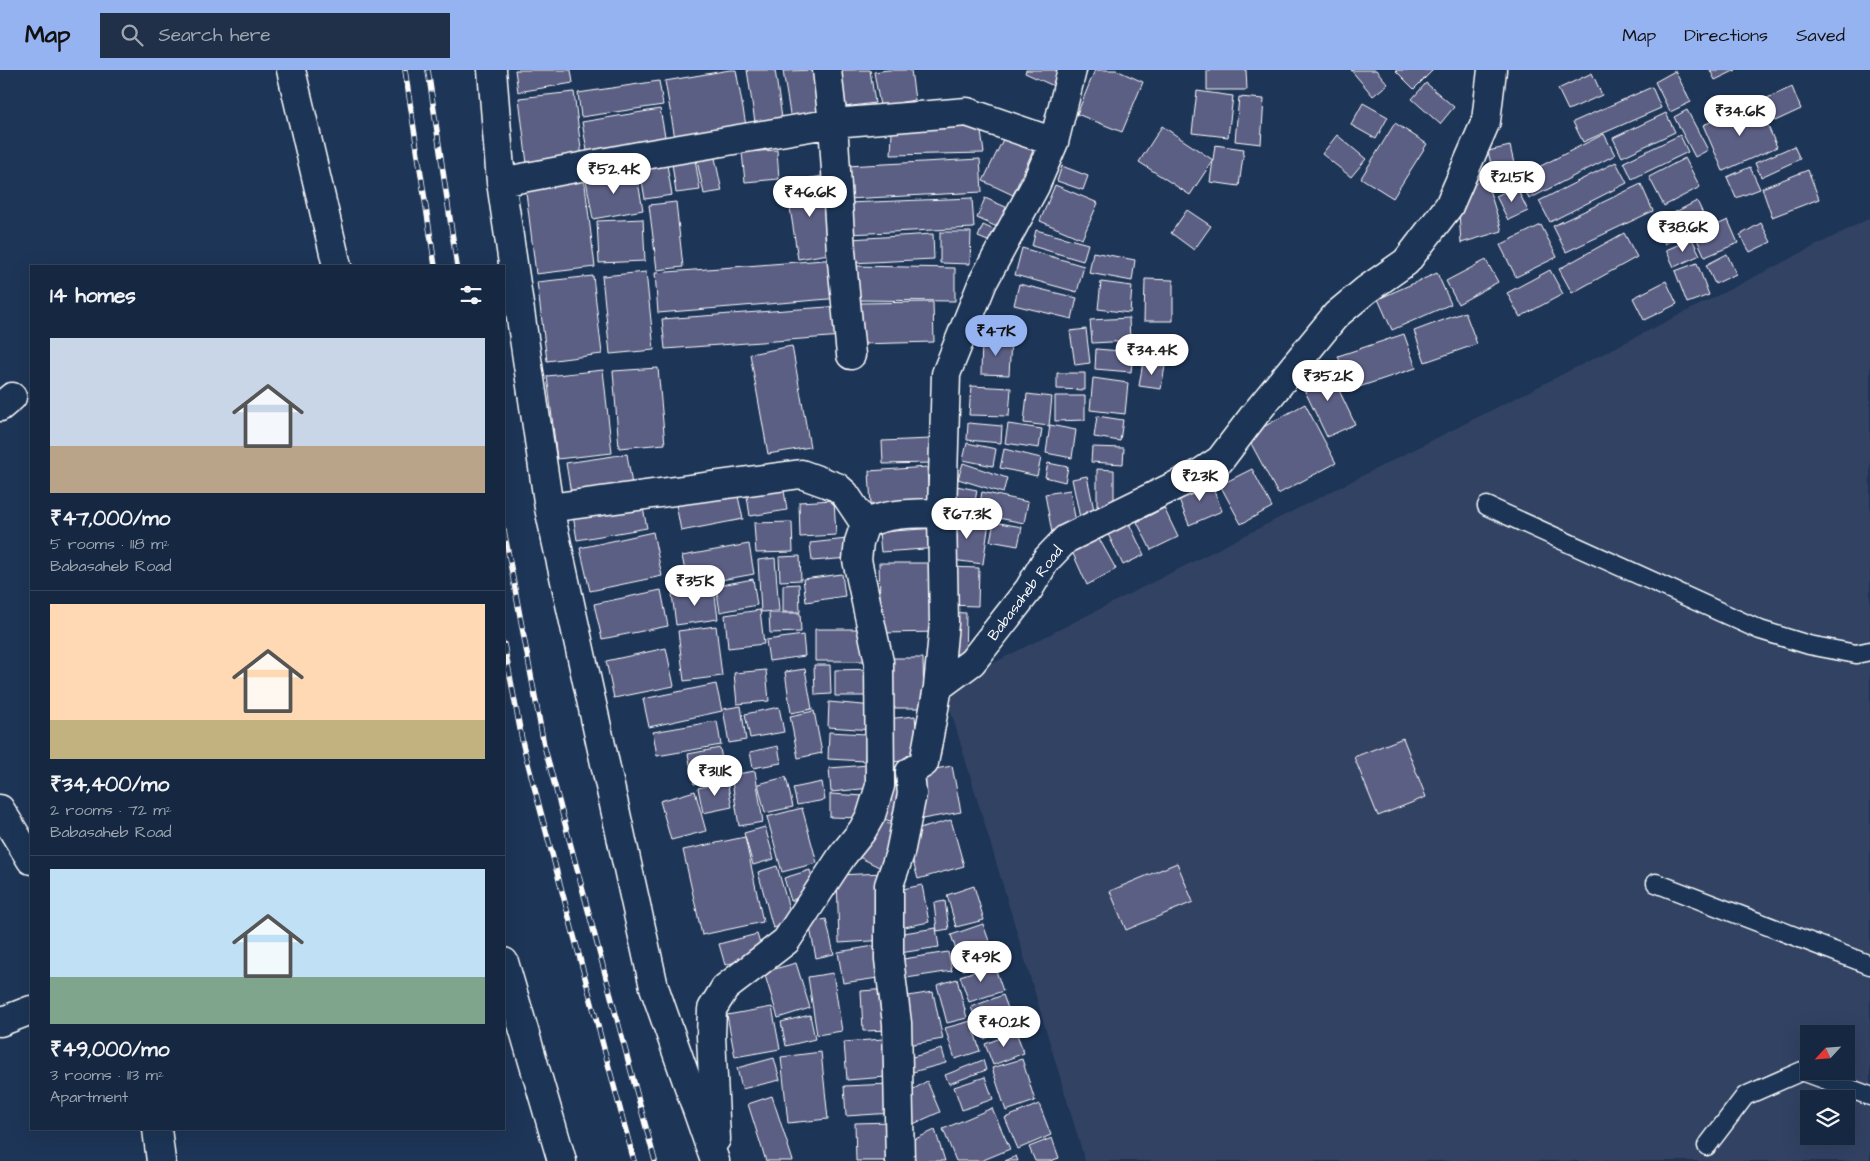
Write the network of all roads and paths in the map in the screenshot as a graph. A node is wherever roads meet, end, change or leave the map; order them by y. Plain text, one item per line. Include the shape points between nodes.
1 (291, 70) edge
2 (492, 70) edge
3 (827, 70) edge
4 (1072, 70) edge
5 (1492, 70) edge
6 (833, 123) junction
7 (1054, 142) junction
8 (501, 182) junction
9 (337, 265) edge
10 (851, 355) dead end
11 (1487, 506) dead end
12 (549, 508) junction
13 (942, 513) junction
14 (865, 524) junction
15 (1870, 650) edge
16 (938, 687) junction
17 (0, 810) edge
18 (30, 858) edge
19 (1656, 883) dead end
20 (505, 965) edge
21 (1870, 965) edge
22 (30, 1010) edge
23 (0, 1022) edge
24 (1870, 1096) edge
25 (157, 1130) edge
26 (1707, 1146) dead end
27 (161, 1161) edge
28 (562, 1161) edge
29 (716, 1161) edge
30 (900, 1161) edge

1 - 9 street
2 - 8 street
3 - 6 street
4 - 7 street
5 - 16 street, Babasaheb Road via 1486,122 1449,206 1406,262 1336,315 1220,460 1199,474 1066,539 1046,560 1029,589 972,662
6 - 7 street via 967,112
6 - 8 street
6 - 10 street
7 - 13 street via 1036,186 983,282 946,374
8 - 12 street
11 - 15 lane via 1760,630 1856,654
12 - 14 street via 801,474 836,487 845,494
12 - 29 street via 654,987
13 - 14 street via 877,518
13 - 16 street via 944,623
14 - 29 street via 857,560 879,662 880,786 862,831 786,941 725,988 712,1010
16 - 30 street via 924,763 910,772 912,794 900,853 889,885 889,959 897,1023
17 - 18 street
19 - 21 lane
20 - 28 street
22 - 23 street
24 - 26 lane via 1802,1071 1745,1096
25 - 27 street

